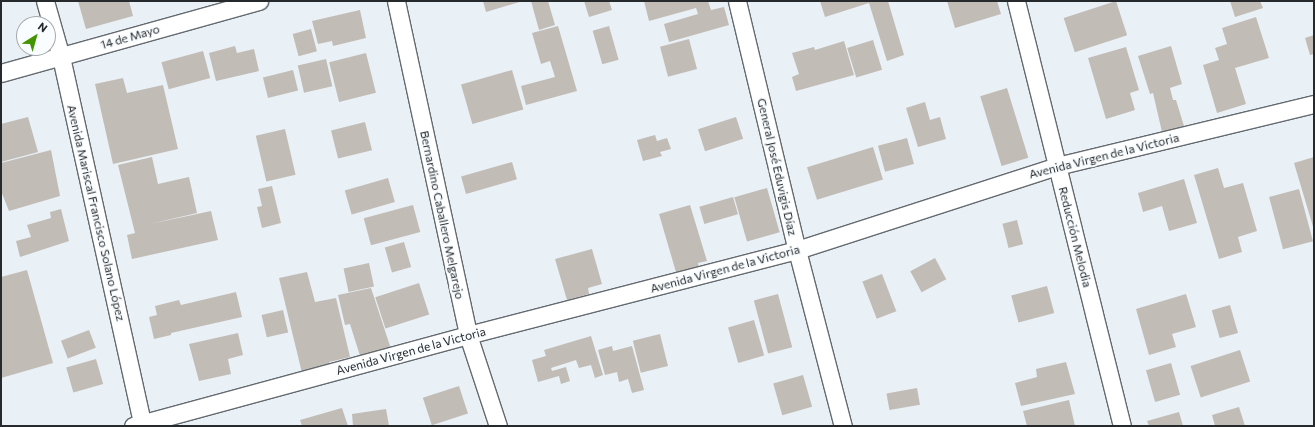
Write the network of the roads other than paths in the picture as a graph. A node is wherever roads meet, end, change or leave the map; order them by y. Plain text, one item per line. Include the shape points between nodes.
1 (45, 1) edge
2 (259, 1) edge
3 (396, 1) edge
4 (737, 1) edge
5 (1016, 1) edge
6 (61, 57) junction
7 (1, 73) edge
8 (1314, 104) edge
9 (1057, 166) junction
10 (797, 250) junction
11 (468, 335) junction
12 (140, 425) edge
13 (498, 426) edge
14 (843, 426) edge
15 (1122, 426) edge

1 - 6 street, Avenida Mariscal Francisco Solano López
2 - 6 street, 14 de Mayo
3 - 11 street, Bernardino Caballero Melgarejo
4 - 10 street, General José Eduvigis Díaz
5 - 9 street, Reducción Melodia
6 - 7 street, 14 de Mayo
6 - 12 street, Avenida Mariscal Francisco Solano López
8 - 9 street, Avenida Virgen de la Victoria
9 - 10 street, Avenida Virgen de la Victoria
9 - 15 street, Reducción Melodia
10 - 11 street, Avenida Virgen de la Victoria
10 - 14 street, General José Eduvigis Díaz
11 - 12 street, Avenida Virgen de la Victoria
11 - 13 street, Bernardino Caballero Melgarejo

